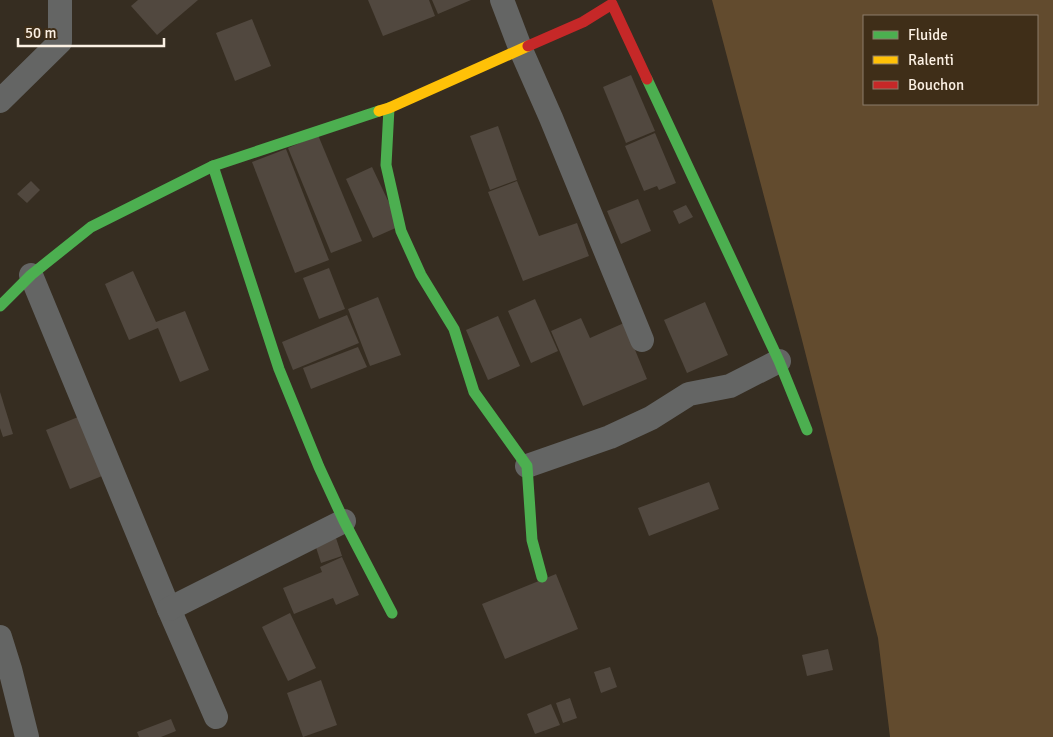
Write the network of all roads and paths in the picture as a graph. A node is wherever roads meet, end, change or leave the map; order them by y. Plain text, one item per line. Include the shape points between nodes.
1 (60, 0) edge
2 (502, 0) edge
3 (521, 50) junction
4 (0, 101) edge
5 (389, 108) junction
6 (213, 166) junction
7 (31, 275) junction
8 (0, 306) edge
9 (642, 340) dead end
10 (779, 362) junction
11 (807, 430) dead end
12 (527, 466) junction
13 (344, 521) junction
14 (542, 577) dead end
15 (170, 610) junction
16 (392, 613) dead end
17 (0, 637) edge
18 (5, 670) edge
19 (216, 717) dead end
20 (27, 737) edge

1 - 4 street via 60,42
2 - 3 street
3 - 5 street
3 - 9 street
3 - 10 street via 582,22 612,4
5 - 6 street
5 - 12 street via 386,165 401,232 421,275 454,329 474,392
6 - 7 street via 92,227
6 - 13 street via 279,370
7 - 8 street
7 - 15 street
10 - 11 street
10 - 12 street via 730,386 689,394 651,418 610,437
12 - 14 street via 532,540
13 - 15 street
13 - 16 street
15 - 19 street
17 - 18 street
18 - 20 street

